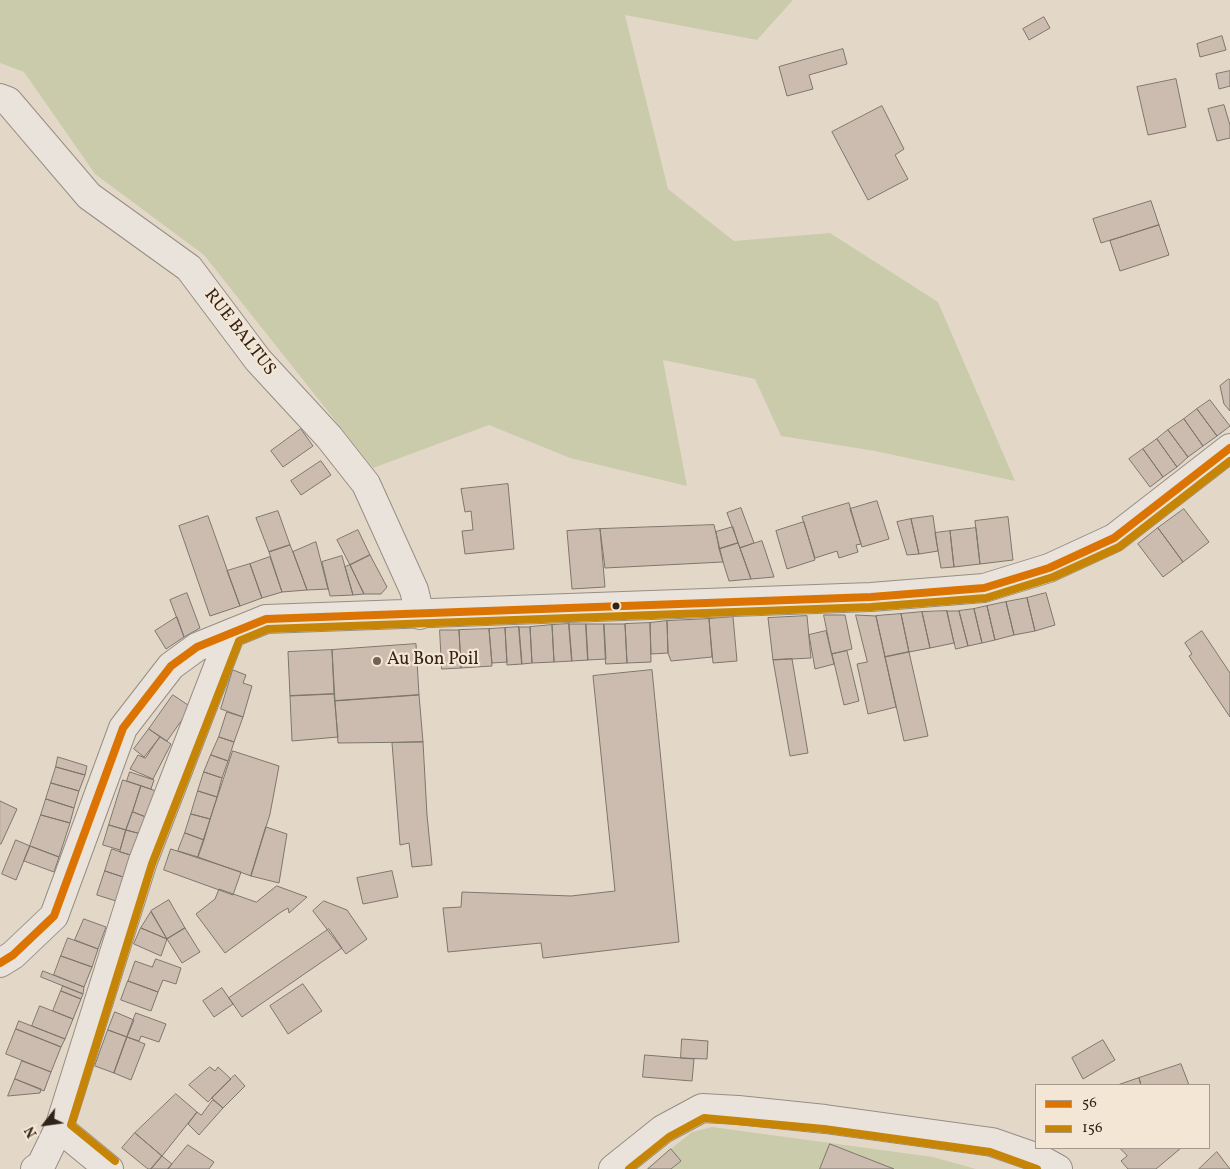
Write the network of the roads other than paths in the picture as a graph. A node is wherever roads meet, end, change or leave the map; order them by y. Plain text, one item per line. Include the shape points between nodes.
1 (0, 98) edge
2 (1230, 448) edge
3 (420, 615) junction
4 (231, 633) junction
5 (0, 963) edge
6 (59, 1128) junction
7 (35, 1169) edge
8 (109, 1169) edge
9 (613, 1169) edge
10 (1058, 1169) edge

1 - 3 street, RUE BALTUS via 8,101 89,196 189,268 258,360 329,437 366,484 414,590
2 - 3 street via 1114,538 1049,568 984,588 870,597 500,609
3 - 4 street via 266,619
4 - 5 street via 197,647 170,666 123,728 54,916 13,955
4 - 6 street via 143,861
6 - 7 street via 41,1165
6 - 8 street
9 - 10 street via 663,1129 702,1108 816,1118 992,1142 1038,1158

